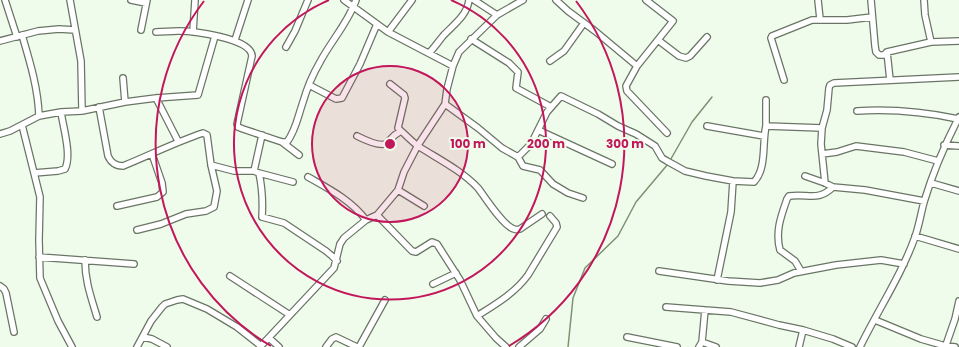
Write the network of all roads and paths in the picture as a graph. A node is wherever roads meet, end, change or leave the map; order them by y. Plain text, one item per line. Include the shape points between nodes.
1 (5, 0) edge
2 (70, 0) edge
3 (131, 0) edge
4 (195, 0) edge
5 (248, 0) edge
6 (308, 0) edge
7 (344, 0) edge
8 (356, 0) edge
9 (412, 0) edge
10 (470, 0) edge
11 (474, 0) edge
12 (523, 0) edge
13 (556, 0) edge
14 (646, 0) edge
15 (818, 0) edge
16 (871, 0) edge
17 (924, 0) edge
18 (147, 1) edge
19 (354, 7) junction
20 (497, 15) junction
21 (872, 17) junction
22 (820, 19) junction
23 (584, 23) junction
24 (377, 24) junction
25 (75, 30) junction
26 (141, 30) dead end
27 (156, 32) dead end
28 (193, 32) junction
29 (388, 32) junction
30 (20, 36) junction
31 (215, 36) junction
32 (707, 36) dead end
33 (471, 39) junction
34 (235, 40) junction
35 (658, 40) junction
36 (0, 41) edge
37 (959, 41) edge
38 (931, 42) junction
39 (286, 47) dead end
40 (887, 52) junction
41 (429, 54) junction
42 (550, 62) dead end
43 (453, 66) junction
44 (637, 66) junction
45 (959, 77) edge
46 (123, 78) dead end
47 (784, 80) dead end
48 (890, 80) junction
49 (390, 84) dead end
50 (309, 85) junction
51 (156, 98) junction
52 (766, 100) dead end
53 (125, 102) junction
54 (445, 104) junction
55 (99, 107) junction
56 (551, 107) junction
57 (82, 111) junction
58 (857, 111) dead end
59 (61, 112) junction
60 (39, 116) junction
61 (958, 118) edge
62 (22, 125) junction
63 (707, 126) dead end
64 (766, 126) junction
65 (822, 128) junction
66 (538, 130) junction
67 (401, 131) junction
68 (667, 133) dead end
69 (0, 134) edge
70 (262, 135) junction
71 (357, 136) dead end
72 (764, 136) junction
73 (178, 141) junction
74 (282, 142) junction
75 (418, 145) junction
76 (944, 145) junction
77 (959, 146) edge
78 (152, 154) junction
79 (822, 154) junction
80 (299, 155) dead end
81 (518, 157) junction
82 (938, 161) junction
83 (612, 164) dead end
84 (211, 165) junction
85 (256, 172) junction
86 (34, 173) junction
87 (308, 176) dead end
88 (805, 176) dead end
89 (293, 182) dead end
90 (734, 182) junction
91 (825, 183) junction
92 (931, 183) junction
93 (833, 188) junction
94 (398, 190) junction
95 (959, 191) edge
96 (583, 198) dead end
97 (924, 201) junction
98 (117, 206) dead end
99 (424, 206) dead end
100 (542, 214) dead end
101 (377, 215) junction
102 (550, 216) dead end
103 (366, 220) junction
104 (137, 230) dead end
105 (915, 236) junction
106 (959, 249) edge
107 (39, 256) junction
108 (85, 260) junction
109 (337, 261) junction
110 (134, 264) dead end
111 (904, 264) junction
112 (659, 271) dead end
113 (801, 272) junction
114 (456, 273) junction
115 (230, 276) dead end
116 (717, 280) junction
117 (433, 284) dead end
118 (0, 286) edge
119 (385, 300) dead end
120 (959, 301) edge
121 (666, 307) dead end
122 (705, 310) junction
123 (290, 315) junction
124 (477, 316) junction
125 (97, 317) dead end
126 (546, 319) dead end
127 (875, 320) junction
128 (803, 330) junction
129 (14, 332) dead end
130 (143, 337) junction
131 (627, 337) dead end
132 (269, 338) junction
133 (701, 344) edge
134 (261, 346) edge
135 (943, 346) edge
136 (72, 347) edge
137 (137, 347) edge
138 (167, 347) edge
139 (279, 347) edge
140 (326, 347) edge
141 (358, 347) edge
142 (506, 347) edge
143 (520, 347) edge
144 (677, 347) edge
145 (716, 347) edge
146 (798, 347) edge
147 (852, 347) edge
148 (860, 347) edge
149 (955, 347) edge

1 - 30 street
2 - 25 street
3 - 18 street
4 - 28 street
5 - 34 street
6 - 39 street
7 - 19 street
8 - 19 street
9 - 29 street
10 - 41 street via 463,16
11 - 20 street
12 - 20 street
13 - 23 street
14 - 35 street via 673,21
15 - 22 street
16 - 21 street
17 - 38 street
18 - 26 street
19 - 24 street
19 - 50 street via 320,60
20 - 33 street
21 - 22 street via 847,20
21 - 40 street via 876,52 879,55
22 - 47 street via 776,33 771,38
23 - 42 street via 564,51
23 - 44 street
24 - 29 street
24 - 50 street via 342,98 336,99
25 - 30 street via 38,31
25 - 57 street via 81,61
27 - 28 street
28 - 31 street
29 - 41 street
30 - 36 street
30 - 60 street via 34,74
31 - 34 street
31 - 51 street via 198,95
32 - 35 street via 686,58 679,56
33 - 43 street via 459,52
33 - 56 street via 510,63 518,72 516,88
34 - 70 street via 249,50 252,56 237,124 238,127
35 - 44 street
37 - 38 street
38 - 40 street
40 - 48 street
41 - 43 street
43 - 54 street
44 - 68 street via 626,86 627,91
45 - 48 street
46 - 53 street
48 - 65 street via 841,82 830,85
49 - 67 street via 404,95 398,128
50 - 74 street via 295,128 287,142
51 - 53 street
51 - 73 street
52 - 64 street
53 - 55 street
54 - 75 street
54 - 81 street via 502,148
55 - 57 street
55 - 78 street via 110,161 123,166
56 - 66 street
56 - 90 street via 560,97 564,97 636,134 655,146 664,159 673,164 690,172
57 - 59 street
58 - 61 street via 901,112
59 - 60 street
59 - 86 street via 68,160 65,169
60 - 62 street
61 - 76 street
62 - 69 street
62 - 86 street
63 - 72 street
64 - 65 street
64 - 72 street
65 - 79 street
66 - 81 street via 531,144
66 - 83 street
67 - 71 street via 384,144 376,144
67 - 75 street
70 - 74 street
70 - 85 street
72 - 90 street via 758,178 754,182
73 - 78 street
73 - 84 street via 206,133
74 - 80 street
75 - 94 street
75 - 100 street via 469,180 512,229 520,229
76 - 77 street
76 - 82 street
78 - 98 street via 163,192 157,196
79 - 82 street via 856,146 904,152
79 - 91 street
81 - 96 street via 523,166 540,170 553,184 568,194
82 - 92 street
84 - 85 street via 234,171
84 - 104 street via 217,191 214,207
85 - 89 street
85 - 109 street via 263,200 262,217 284,222
86 - 107 street via 41,207
87 - 103 street via 350,203
88 - 91 street
90 - 116 street via 731,212
91 - 93 street
92 - 95 street
92 - 97 street
93 - 97 street via 865,190
93 - 113 street via 820,196 794,195 787,199 779,223 778,242 780,250 795,260
94 - 99 street
94 - 101 street
97 - 105 street
101 - 103 street
101 - 114 street via 412,251 416,252 432,242 437,244
102 - 124 street via 557,227 523,282 505,298
103 - 109 street via 344,238 340,244
105 - 106 street
105 - 111 street
107 - 108 street
107 - 136 street via 40,278
108 - 110 street
108 - 125 street via 85,278
109 - 123 street via 334,268
111 - 113 street via 881,260
111 - 127 street
112 - 116 street
113 - 116 street via 768,283
114 - 117 street
114 - 124 street
115 - 123 street
118 - 129 street via 6,293
119 - 141 street
120 - 135 street via 955,319
121 - 122 street
122 - 128 street via 731,312 778,326
122 - 133 street
123 - 132 street
124 - 142 street
126 - 143 street via 540,329
127 - 135 street
127 - 148 street
128 - 146 street
128 - 147 street
130 - 134 street via 150,321 165,304 183,298 237,327
130 - 137 street
130 - 138 street
131 - 144 street
132 - 134 street
132 - 139 street
133 - 145 street
135 - 149 street
140 - 141 street via 336,338

